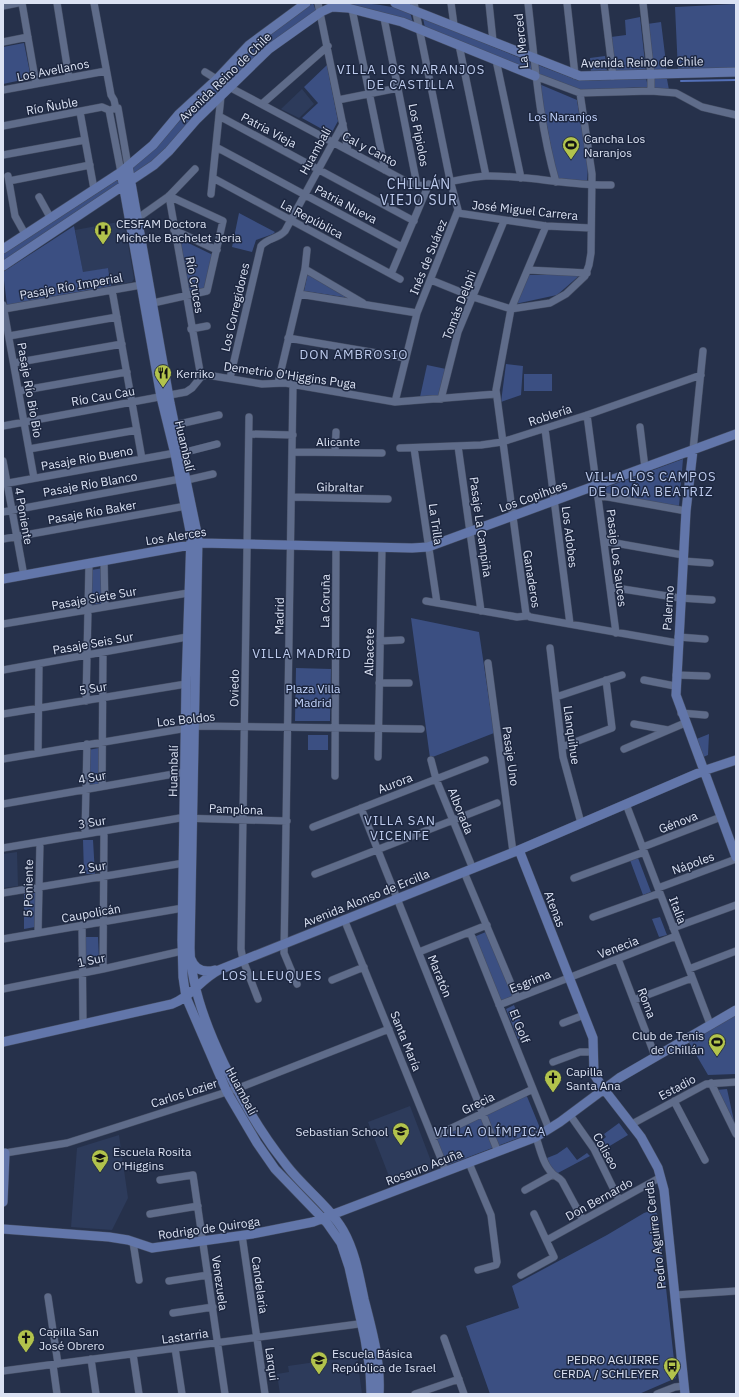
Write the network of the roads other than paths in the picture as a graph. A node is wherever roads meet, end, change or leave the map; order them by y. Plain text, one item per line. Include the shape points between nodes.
1 (18, 3) edge
2 (22, 3) edge
3 (57, 3) edge
4 (94, 3) edge
5 (306, 3) edge
6 (395, 3) edge
7 (451, 3) edge
8 (489, 3) edge
9 (528, 3) edge
10 (567, 3) edge
11 (604, 3) edge
12 (643, 3) edge
13 (3, 6) edge
14 (415, 6) edge
15 (319, 8) edge
16 (352, 9) junction
17 (384, 18) junction
18 (454, 25) junction
19 (420, 29) junction
20 (28, 37) junction
21 (493, 41) junction
22 (3, 42) edge
23 (459, 45) junction
24 (328, 46) junction
25 (535, 59) junction
26 (496, 60) junction
27 (106, 71) junction
28 (205, 72) dead end
29 (736, 72) edge
30 (575, 75) junction
31 (651, 75) junction
32 (535, 76) junction
33 (613, 76) junction
34 (69, 78) junction
35 (217, 79) junction
36 (36, 84) junction
37 (231, 88) junction
38 (398, 88) junction
39 (3, 90) edge
40 (651, 91) junction
41 (580, 93) junction
42 (370, 94) junction
43 (221, 96) junction
44 (338, 100) junction
45 (262, 104) junction
46 (110, 109) junction
47 (80, 112) junction
48 (736, 115) edge
49 (219, 116) junction
50 (343, 124) junction
51 (3, 126) edge
52 (85, 140) junction
53 (333, 142) junction
54 (216, 147) junction
55 (348, 150) junction
56 (3, 155) edge
57 (90, 165) junction
58 (128, 166) junction
59 (195, 169) dead end
60 (318, 169) junction
61 (385, 170) junction
62 (121, 172) junction
63 (486, 176) junction
64 (213, 178) junction
65 (521, 178) junction
66 (450, 180) junction
67 (556, 182) junction
68 (127, 184) junction
69 (429, 184) junction
70 (417, 185) junction
71 (611, 185) dead end
72 (592, 186) junction
73 (94, 189) junction
74 (211, 194) dead end
75 (304, 194) junction
76 (169, 196) junction
77 (39, 197) dead end
78 (458, 213) junction
79 (50, 218) junction
80 (138, 218) junction
81 (290, 220) junction
82 (414, 221) junction
83 (504, 221) junction
84 (546, 226) junction
85 (591, 228) junction
86 (174, 230) junction
87 (285, 231) joint
88 (26, 234) junction
89 (402, 247) junction
90 (3, 249) edge
91 (217, 250) junction
92 (307, 250) dead end
93 (3, 266) edge
94 (305, 269) junction
95 (528, 270) junction
96 (587, 273) junction
97 (391, 274) junction
98 (400, 279) dead end
99 (431, 280) junction
100 (141, 285) junction
101 (112, 290) junction
102 (299, 294) junction
103 (185, 296) junction
104 (473, 297) junction
105 (153, 303) junction
106 (369, 306) junction
107 (3, 307) edge
108 (511, 309) junction
109 (417, 313) junction
110 (117, 317) junction
111 (207, 326) dead end
112 (191, 329) junction
113 (9, 336) junction
114 (288, 338) junction
115 (122, 344) junction
116 (703, 351) dead end
117 (406, 358) junction
118 (14, 363) junction
119 (127, 372) junction
120 (700, 374) junction
121 (201, 377) junction
122 (230, 378) junction
123 (278, 383) junction
124 (293, 385) junction
125 (19, 391) junction
126 (496, 394) junction
127 (165, 396) junction
128 (441, 399) junction
129 (132, 402) junction
130 (395, 402) junction
131 (219, 415) dead end
132 (587, 415) junction
133 (249, 417) dead end
134 (24, 422) junction
135 (175, 425) junction
136 (3, 426) edge
137 (640, 427) dead end
138 (545, 429) junction
139 (137, 430) junction
140 (336, 432) dead end
141 (249, 434) junction
142 (736, 434) edge
143 (293, 435) junction
144 (502, 442) junction
145 (217, 444) dead end
146 (458, 446) junction
147 (400, 448) dead end
148 (414, 448) junction
149 (29, 449) junction
150 (693, 450) junction
151 (293, 452) junction
152 (335, 452) junction
153 (178, 453) junction
154 (382, 453) dead end
155 (142, 459) junction
156 (3, 461) edge
157 (645, 468) junction
158 (213, 474) dead end
159 (34, 478) junction
160 (184, 480) junction
161 (5, 484) edge
162 (596, 486) junction
163 (598, 495) junction
164 (292, 497) junction
165 (388, 499) dead end
166 (554, 501) junction
167 (186, 506) junction
168 (12, 510) junction
169 (686, 511) junction
170 (3, 512) edge
171 (512, 516) junction
172 (470, 532) junction
173 (17, 537) junction
174 (3, 539) edge
175 (604, 541) junction
176 (194, 544) junction
177 (247, 544) junction
178 (291, 545) junction
179 (336, 546) junction
180 (382, 547) junction
181 (428, 547) junction
182 (403, 548) joint
183 (683, 558) junction
184 (104, 561) junction
185 (710, 563) dead end
186 (90, 564) junction
187 (24, 576) junction
188 (3, 579) edge
189 (610, 587) junction
190 (188, 593) junction
191 (680, 598) junction
192 (712, 600) dead end
193 (426, 601) dead end
194 (437, 603) junction
195 (104, 607) junction
196 (88, 610) junction
197 (481, 611) junction
198 (527, 616) junction
199 (3, 624) edge
200 (570, 624) junction
201 (616, 633) junction
202 (188, 637) junction
203 (705, 639) dead end
204 (401, 640) dead end
205 (678, 640) junction
206 (380, 641) junction
207 (550, 648) dead end
208 (103, 653) junction
209 (87, 656) junction
210 (488, 663) dead end
211 (39, 664) junction
212 (3, 670) edge
213 (622, 675) dead end
214 (676, 675) junction
215 (707, 676) dead end
216 (606, 680) junction
217 (644, 680) dead end
218 (379, 683) junction
219 (409, 683) dead end
220 (186, 684) junction
221 (675, 686) junction
222 (103, 698) junction
223 (556, 698) junction
224 (86, 701) junction
225 (38, 708) junction
226 (681, 713) junction
227 (3, 714) edge
228 (705, 715) dead end
229 (685, 723) junction
230 (634, 724) dead end
231 (190, 727) junction
232 (245, 727) junction
233 (289, 727) junction
234 (335, 728) junction
235 (379, 728) junction
236 (421, 729) dead end
237 (668, 730) junction
238 (102, 742) junction
239 (87, 744) junction
240 (562, 747) junction
241 (624, 748) dead end
242 (38, 753) junction
243 (378, 757) dead end
244 (3, 759) edge
245 (431, 760) dead end
246 (485, 760) dead end
247 (736, 760) edge
248 (703, 771) junction
249 (185, 772) junction
250 (335, 776) dead end
251 (436, 779) junction
252 (102, 786) junction
253 (86, 789) junction
254 (497, 802) dead end
255 (3, 804) edge
256 (626, 804) junction
257 (361, 808) junction
258 (721, 817) junction
259 (189, 818) junction
260 (243, 820) junction
261 (453, 820) junction
262 (287, 821) junction
263 (581, 823) junction
264 (313, 827) dead end
265 (104, 831) junction
266 (85, 834) junction
267 (40, 842) junction
268 (3, 848) edge
269 (377, 849) junction
270 (644, 850) junction
271 (516, 851) junction
272 (736, 855) edge
273 (184, 863) junction
274 (468, 870) junction
275 (315, 874) dead end
276 (104, 876) junction
277 (574, 878) dead end
278 (39, 887) junction
279 (659, 890) junction
280 (3, 893) edge
281 (397, 898) junction
282 (736, 905) edge
283 (183, 908) junction
284 (593, 918) dead end
285 (344, 919) junction
286 (103, 922) junction
287 (82, 925) junction
288 (487, 925) junction
289 (673, 928) junction
290 (470, 932) junction
291 (38, 933) junction
292 (676, 936) junction
293 (3, 939) edge
294 (286, 943) junction
295 (736, 951) edge
296 (419, 952) junction
297 (186, 953) junction
298 (618, 959) junction
299 (243, 960) junction
300 (364, 967) junction
301 (103, 969) junction
302 (689, 969) junction
303 (218, 970) junction
304 (83, 974) junction
305 (568, 978) junction
306 (692, 978) junction
307 (332, 980) dead end
308 (297, 984) dead end
309 (3, 989) edge
310 (195, 989) junction
311 (186, 997) junction
312 (517, 998) junction
313 (258, 999) dead end
314 (634, 1000) junction
315 (499, 1005) junction
316 (736, 1010) edge
317 (584, 1015) junction
318 (563, 1023) dead end
319 (710, 1024) junction
320 (83, 1025) junction
321 (389, 1029) junction
322 (3, 1042) edge
323 (593, 1052) junction
324 (655, 1056) junction
325 (553, 1062) dead end
326 (736, 1082) edge
327 (711, 1083) junction
328 (603, 1088) junction
329 (236, 1089) junction
330 (533, 1089) junction
331 (227, 1092) junction
332 (674, 1102) junction
333 (483, 1113) junction
334 (570, 1115) junction
335 (632, 1124) junction
336 (549, 1129) junction
337 (736, 1134) edge
338 (433, 1137) junction
339 (536, 1137) junction
340 (498, 1152) junction
341 (4, 1153) edge
342 (705, 1160) dead end
343 (468, 1163) junction
344 (446, 1171) junction
345 (552, 1175) junction
346 (661, 1177) junction
347 (160, 1180) dead end
348 (525, 1190) dead end
349 (619, 1200) junction
350 (3, 1202) edge
351 (198, 1206) junction
352 (150, 1214) dead end
353 (534, 1214) dead end
354 (332, 1215) junction
355 (323, 1219) junction
356 (583, 1220) junction
357 (3, 1229) edge
358 (242, 1236) junction
359 (546, 1240) junction
360 (133, 1242) junction
361 (203, 1242) junction
362 (478, 1270) dead end
363 (208, 1275) junction
364 (521, 1275) dead end
365 (139, 1280) dead end
366 (169, 1281) dead end
367 (736, 1291) edge
368 (675, 1295) junction
369 (48, 1297) dead end
370 (213, 1307) junction
371 (173, 1313) dead end
372 (366, 1323) junction
373 (257, 1337) junction
374 (444, 1338) dead end
375 (218, 1342) junction
376 (175, 1348) junction
377 (133, 1354) junction
378 (91, 1359) junction
379 (55, 1364) junction
380 (3, 1371) edge
381 (458, 1379) junction
382 (684, 1390) edge
383 (57, 1394) edge
384 (96, 1394) edge
385 (139, 1394) edge
386 (182, 1394) edge
387 (226, 1394) edge
388 (265, 1394) edge
389 (371, 1394) edge
390 (379, 1394) edge
391 (416, 1394) edge
392 (464, 1394) edge
393 (658, 1394) edge

1 - 13 street
2 - 20 street
3 - 34 street
4 - 27 street, Huambalí
5 - 35 street, Avenida Reino de Chile via 255,40
6 - 14 street, Avenida Reino de Chile
7 - 18 street
8 - 21 street
9 - 25 street, La Merced
10 - 30 street
11 - 33 street
12 - 31 street
14 - 18 street, Avenida Reino de Chile
14 - 19 street, Inés de Suárez
15 - 16 street, Avenida Reino de Chile
15 - 24 street, Huambalí
15 - 37 street, Avenida Reino de Chile via 269,49
16 - 17 street, Avenida Reino de Chile
16 - 42 street
17 - 19 street, Avenida Reino de Chile
17 - 38 street, Los Pipiolos
18 - 21 street, Avenida Reino de Chile
19 - 23 street, Avenida Reino de Chile
19 - 66 street, Inés de Suárez
20 - 22 street
20 - 36 street
21 - 25 street, Avenida Reino de Chile
23 - 26 street, Avenida Reino de Chile
23 - 63 street
24 - 44 street, Huambalí
24 - 45 street
25 - 30 street, Avenida Reino de Chile
25 - 32 street, La Merced
26 - 32 street, Avenida Reino de Chile
26 - 65 street
27 - 34 street, Los Avellanos
27 - 46 street, Huambalí via 110,95 114,100
28 - 35 street, Cal y Canto
29 - 31 street, Avenida Reino de Chile
30 - 33 street, Avenida Reino de Chile
31 - 33 street, Avenida Reino de Chile
31 - 40 street
32 - 41 street, Avenida Reino de Chile
32 - 67 street, La Merced via 546,147
34 - 36 street, Los Avellanos
35 - 37 street, Cal y Canto
35 - 58 street, Avenida Reino de Chile via 179,114 153,145
36 - 39 street, Los Avellanos
37 - 43 street, Avenida Reino de Chile
37 - 45 street, Cal y Canto
38 - 42 street
38 - 70 street, Los Pipiolos
40 - 41 street, Avenida Reino de Chile
40 - 48 street, Avenida Reino de Chile via 676,93 702,106
41 - 72 street via 591,161
42 - 44 street
42 - 61 street
43 - 49 street
43 - 68 street, Avenida Reino de Chile via 164,156
44 - 50 street, Huambalí
45 - 53 street, Cal y Canto
46 - 47 street, Río Ñuble
46 - 58 street via 118,108
46 - 62 street, Huambalí
47 - 51 street, Río Ñuble
47 - 52 street
49 - 54 street
49 - 60 street, Patria Vieja
50 - 53 street, Huambalí
50 - 55 street, Huambalí
52 - 56 street
52 - 57 street
53 - 55 street, Cal y Canto
53 - 60 street, Huambalí
54 - 64 street
54 - 75 street, Patria Nueva
55 - 61 street, Cal y Canto
57 - 73 street
57 - 88 street via 8,178 17,220
58 - 62 street, Avenida Reino de Chile
58 - 68 street, Huambalí
59 - 76 street
60 - 75 street, Huambalí
60 - 82 street, Patria Vieja
61 - 70 street, Cal y Canto
62 - 68 street, Huambalí
62 - 73 street, Avenida Reino de Chile
63 - 65 street, Cal y Canto
63 - 66 street, Cal y Canto
64 - 74 street
64 - 81 street, La República
65 - 67 street, Cal y Canto
66 - 69 street, Cal y Canto
66 - 78 street, Inés de Suárez
67 - 72 street, Cal y Canto
68 - 80 street, Huambalí
68 - 93 street, Avenida Reino de Chile
68 - 100 street, Huambalí
69 - 70 street, Cal y Canto
69 - 82 street
71 - 72 street, Cal y Canto
72 - 85 street
73 - 79 street, Avenida Reino de Chile
75 - 81 street, Huambalí
75 - 89 street, Patria Nueva
76 - 80 street
76 - 86 street, Río Cruces
76 - 91 street via 223,221
77 - 79 street
78 - 83 street, José Miguel Carrera
78 - 99 street, Inés de Suárez
79 - 88 street, Avenida Reino de Chile
80 - 105 street, Huambalí
81 - 87 street, Huambalí
81 - 97 street, La República
82 - 89 street
83 - 84 street, José Miguel Carrera
83 - 104 street, Tomás Delphi
84 - 85 street, José Miguel Carrera
84 - 95 street, Ganaderos
85 - 96 street via 591,253
86 - 91 street
86 - 103 street, Río Cruces
87 - 122 street, Los Corregidores via 261,246
88 - 90 street, Avenida Reino de Chile
89 - 97 street
91 - 103 street via 207,291
92 - 94 street
94 - 102 street
94 - 106 street
95 - 96 street
95 - 108 street, Ganaderos
96 - 108 street via 557,300
97 - 98 street, La República
99 - 104 street
99 - 109 street, Inés de Suárez
100 - 101 street, Pasaje Río Imperial
100 - 127 street, Huambalí
101 - 107 street, Pasaje Río Imperial
101 - 110 street
102 - 106 street
102 - 114 street
103 - 105 street
103 - 112 street, Río Cruces
104 - 108 street
104 - 128 street, Tomás Delphi via 458,332
105 - 127 street, Huambalí
106 - 109 street
107 - 113 street, Pasaje Río Bio Bio
108 - 126 street, Ganaderos
109 - 117 street, Inés de Suárez
110 - 113 street
110 - 115 street
111 - 112 street
112 - 121 street, Río Cruces
113 - 118 street, Pasaje Río Bio Bio
114 - 117 street
114 - 123 street
115 - 118 street
115 - 119 street
116 - 120 street, Palermo
117 - 130 street, Inés de Suárez
118 - 125 street, Pasaje Río Bio Bio
119 - 125 street
119 - 129 street
120 - 132 street, Roblería
120 - 150 street, Palermo
121 - 122 street, Demetrio O'Higgins Puga via 207,375
121 - 127 street, Río Cau Cau via 190,389
122 - 123 street, Demetrio O'Higgins Puga via 262,384
123 - 124 street, Demetrio O'Higgins Puga
124 - 130 street, Demetrio O'Higgins Puga
124 - 143 street, Madrid
125 - 134 street, Pasaje Río Bio Bio
126 - 128 street, Demetrio O'Higgins Puga
126 - 144 street, Ganaderos
127 - 129 street, Río Cau Cau
127 - 135 street, Huambalí
127 - 153 street, Huambalí
128 - 130 street, Demetrio O'Higgins Puga
129 - 134 street, Río Cau Cau
129 - 139 street
131 - 135 street
132 - 138 street, Roblería
132 - 162 street, Pasaje Los Sauces
133 - 141 street, Oviedo
134 - 136 street, Río Cau Cau
134 - 149 street, Pasaje Río Bio Bio
135 - 153 street, Huambalí
137 - 157 street
138 - 144 street, Roblería
138 - 166 street, Los Adobes
139 - 149 street
139 - 155 street
140 - 152 street
141 - 143 street
141 - 177 street, Oviedo
142 - 150 street, Los Copihues
143 - 151 street, Madrid
144 - 146 street, Roblería
144 - 171 street, Ganaderos
145 - 153 street, Pasaje Río Bueno
146 - 148 street, Roblería
146 - 172 street, Pasaje La Campiña
147 - 148 street, Roblería
148 - 181 street, La Trilla
149 - 159 street, Pasaje Río Bio Bio
150 - 157 street, Los Copihues
150 - 169 street, Palermo
151 - 152 street, Alicante
151 - 164 street, Madrid
152 - 154 street, Alicante
153 - 155 street, Pasaje Río Bueno
153 - 160 street, Huambalí
155 - 159 street, Pasaje Río Bueno
156 - 161 street, 4 Poniente
157 - 162 street, Los Copihues
158 - 160 street, Pasaje Río Blanco
159 - 161 street, Pasaje Río Bueno
160 - 167 street, Huambalí
160 - 168 street, Pasaje Río Blanco
160 - 176 street, Huambalí via 198,531
161 - 168 street, 4 Poniente
162 - 163 street, Pasaje Los Sauces
162 - 166 street, Los Copihues
163 - 169 street
163 - 175 street, Pasaje Los Sauces
164 - 165 street, Gibraltar
164 - 178 street, Madrid
166 - 171 street, Los Copihues
166 - 200 street, Los Adobes
167 - 173 street, Pasaje Río Baker
167 - 176 street, Huambalí
168 - 170 street, Pasaje Río Blanco
168 - 173 street, 4 Poniente
169 - 183 street, Palermo
171 - 172 street, Los Copihues
171 - 198 street, Ganaderos
172 - 181 street, Los Copihues
172 - 197 street, Pasaje La Campiña
173 - 174 street, Pasaje Río Baker
173 - 187 street, 4 Poniente
175 - 183 street
175 - 189 street, Pasaje Los Sauces
176 - 177 street, Los Alerces
176 - 184 street, Los Alerces
176 - 190 street, Huambalí
176 - 231 street, Huambalí
177 - 178 street, Los Alerces
177 - 232 street, Oviedo
178 - 179 street, Los Alerces
178 - 233 street, Madrid
179 - 180 street, Los Alerces
179 - 234 street, La Coruña
180 - 182 street, Los Alerces
180 - 206 street, Albacete
181 - 182 street, Los Copihues
181 - 194 street, La Trilla
183 - 185 street
183 - 191 street, Palermo
184 - 186 street, Los Alerces
184 - 195 street
186 - 187 street, Los Alerces
186 - 196 street
187 - 188 street, Los Alerces
189 - 191 street
189 - 201 street, Pasaje Los Sauces
190 - 195 street, Pasaje Siete Sur
190 - 202 street, Huambalí
191 - 192 street
191 - 205 street, Palermo
193 - 194 street
194 - 197 street
195 - 196 street, Pasaje Siete Sur
196 - 199 street, Pasaje Siete Sur
196 - 209 street
197 - 198 street via 517,617
198 - 200 street, Ganaderos
200 - 201 street, Ganaderos
201 - 205 street, Ganaderos
202 - 208 street, Pasaje Seis Sur
202 - 220 street, Huambalí
203 - 205 street, Ganaderos
204 - 206 street
205 - 214 street, Palermo
206 - 218 street, Albacete
207 - 223 street, Llanquihue
208 - 209 street, Pasaje Seis Sur
208 - 222 street
209 - 211 street, Pasaje Seis Sur
209 - 224 street
210 - 271 street, Pasaje Uno
211 - 212 street, Pasaje Seis Sur
211 - 225 street
213 - 216 street
214 - 215 street
214 - 221 street, Palermo
216 - 223 street
216 - 240 street via 612,728
217 - 221 street
218 - 219 street
218 - 235 street, Albacete
220 - 222 street, 5 Sur
220 - 231 street, Huambalí
221 - 226 street, Palermo
222 - 224 street, 5 Sur
222 - 238 street
223 - 240 street, Llanquihue
224 - 225 street, 5 Sur
225 - 227 street, 5 Sur
225 - 242 street
226 - 228 street
226 - 229 street, Palermo
229 - 237 street
229 - 248 street, Palermo
230 - 237 street
231 - 232 street, Los Boldos
231 - 238 street, Los Boldos
231 - 249 street, Huambalí
231 - 259 street, Huambalí
232 - 233 street, Los Boldos
232 - 260 street, Oviedo
233 - 234 street, Los Boldos
233 - 262 street, Madrid
234 - 235 street, Los Boldos
234 - 250 street, La Coruña
235 - 236 street, Los Boldos
235 - 243 street, Albacete
237 - 241 street
238 - 239 street, Los Boldos
238 - 252 street
239 - 242 street, Los Boldos
239 - 253 street
240 - 263 street, Llanquihue via 566,773
242 - 244 street, Los Boldos
245 - 251 street, Alborada
246 - 251 street, Aurora
247 - 248 street, Avenida Alonso de Ercilla
248 - 256 street, Avenida Alonso de Ercilla
248 - 258 street, Palermo
249 - 252 street, 4 Sur
249 - 259 street, Huambalí
251 - 257 street, Aurora
251 - 261 street, Alborada
252 - 253 street, 4 Sur
253 - 255 street, 4 Sur
253 - 266 street
254 - 261 street
256 - 263 street, Avenida Alonso de Ercilla
256 - 270 street, Italia
257 - 264 street, Aurora
257 - 269 street, Maratón
258 - 270 street, Génova
258 - 272 street, Palermo
259 - 260 street, Pamplona
259 - 265 street, 3 Sur
259 - 273 street, Huambalí
259 - 297 street, Huambalí
260 - 262 street, Pamplona
260 - 299 street, Oviedo
261 - 269 street
261 - 274 street, Alborada
262 - 294 street, Madrid
263 - 271 street, Avenida Alonso de Ercilla
265 - 266 street, 3 Sur
265 - 276 street
266 - 267 street, 3 Sur
267 - 268 street, 3 Sur
267 - 278 street, 5 Poniente
269 - 275 street
269 - 281 street, Maratón
270 - 277 street, Génova
270 - 279 street, Italia
271 - 274 street, Avenida Alonso de Ercilla
271 - 305 street, Atenas
272 - 279 street, Nápoles
273 - 276 street, 2 Sur
273 - 283 street, Huambalí
274 - 281 street, Avenida Alonso de Ercilla
274 - 288 street, El Golf
276 - 278 street, 2 Sur
276 - 286 street
278 - 280 street, 2 Sur
278 - 291 street, 5 Poniente
279 - 284 street, Nápoles
279 - 289 street, Italia
281 - 285 street, Avenida Alonso de Ercilla
281 - 296 street, Maratón
282 - 289 street
283 - 286 street, Caupolicán
283 - 297 street, Huambalí
285 - 294 street, Avenida Alonso de Ercilla
285 - 300 street, Santa María
286 - 287 street, Caupolicán
286 - 301 street
287 - 291 street, Caupolicán
287 - 304 street
288 - 290 street
288 - 312 street, El Golf
289 - 292 street, Italia
290 - 296 street
290 - 315 street, El Golf
291 - 293 street, Caupolicán
292 - 298 street, Venecia
292 - 302 street, Italia
294 - 299 street, Avenida Alonso de Ercilla
294 - 308 street, Madrid via 284,953
295 - 302 street
296 - 333 street, Maratón
297 - 301 street, 1 Sur
297 - 303 street via 200,971
297 - 310 street, Huambalí
297 - 311 street, Huambalí via 183,977
298 - 305 street, Venecia
298 - 314 street, Roma
299 - 303 street, Avenida Alonso de Ercilla
299 - 313 street, Oviedo
300 - 307 street
300 - 321 street, Santa María
301 - 304 street, 1 Sur
302 - 306 street, Italia
303 - 310 street, Avenida Alonso de Ercilla via 210,974
304 - 309 street, 1 Sur
304 - 320 street
305 - 312 street, Esgrima
305 - 317 street, Pedro Aguirre Cerda
306 - 314 street
306 - 319 street, Italia
310 - 311 street, Avenida Alonso de Ercilla
310 - 329 street, Huambalí
311 - 320 street, Avenida Alonso de Ercilla via 172,1004
311 - 331 street, Huambalí
312 - 315 street, Esgrima
314 - 324 street, Roma
315 - 330 street, El Golf
316 - 319 street, Rosauro Acuña
317 - 318 street
317 - 323 street, Pedro Aguirre Cerda via 592,1038
319 - 324 street, Rosauro Acuña
320 - 322 street, Avenida Alonso de Ercilla
321 - 329 street, Carlos Lozier
321 - 338 street, Santa María
323 - 325 street via 580,1052
323 - 328 street, Pedro Aguirre Cerda via 593,1071
324 - 328 street, Rosauro Acuña
326 - 327 street, Estadio
327 - 332 street, Estadio
327 - 337 street
328 - 334 street, Rosauro Acuña
328 - 335 street, Pedro Aguirre Cerda
329 - 331 street, Carlos Lozier
329 - 354 street, Huambalí via 283,1162
330 - 333 street, Grecia
330 - 336 street, El Golf
331 - 341 street, Carlos Lozier via 74,1141
331 - 355 street, Huambalí via 275,1169
332 - 335 street, Estadio
332 - 342 street
333 - 338 street, Grecia
333 - 340 street, Maratón
334 - 336 street, Rosauro Acuña
334 - 349 street, Coliseo via 594,1148
335 - 346 street, Pedro Aguirre Cerda via 646,1144
336 - 339 street, Rosauro Acuña
338 - 344 street, Santa María
339 - 340 street, Rosauro Acuña
339 - 345 street
340 - 343 street, Rosauro Acuña
341 - 350 street
343 - 344 street, Rosauro Acuña
343 - 362 street via 491,1215 497,1262 496,1265
344 - 354 street, Rosauro Acuña
345 - 348 street
345 - 356 street via 562,1181
346 - 349 street, Don Bernardo
346 - 368 street, Pedro Aguirre Cerda
347 - 351 street, Venezuela via 193,1175
349 - 356 street, Don Bernardo
351 - 352 street
351 - 361 street, Venezuela
353 - 359 street
354 - 355 street, Rosauro Acuña
354 - 372 street, Huambalí via 352,1249
355 - 358 street, Rodrigo de Quiroga
355 - 372 street, Huambalí via 335,1233 342,1247
356 - 359 street, Don Bernardo
357 - 360 street, Rodrigo de Quiroga via 96,1236
358 - 361 street, Rodrigo de Quiroga
358 - 373 street, Candelaria
359 - 364 street via 554,1257
360 - 361 street, Rodrigo de Quiroga via 155,1248
360 - 365 street
361 - 363 street, Venezuela
363 - 366 street
363 - 370 street, Venezuela
367 - 368 street
368 - 382 street, Pedro Aguirre Cerda
369 - 379 street
370 - 371 street
370 - 375 street, Venezuela
372 - 373 street, Lastarria
372 - 389 street, Huambalí
372 - 390 street, Huambalí via 379,1370
373 - 375 street, Lastarria
373 - 388 street, Larqui
374 - 381 street
375 - 376 street, Lastarria
375 - 387 street, Venezuela
376 - 377 street, Lastarria
376 - 386 street
377 - 378 street, Lastarria
377 - 385 street
378 - 379 street, Lastarria
378 - 384 street
379 - 380 street, Lastarria
379 - 383 street
381 - 391 street
381 - 392 street
382 - 393 street via 675,1387

